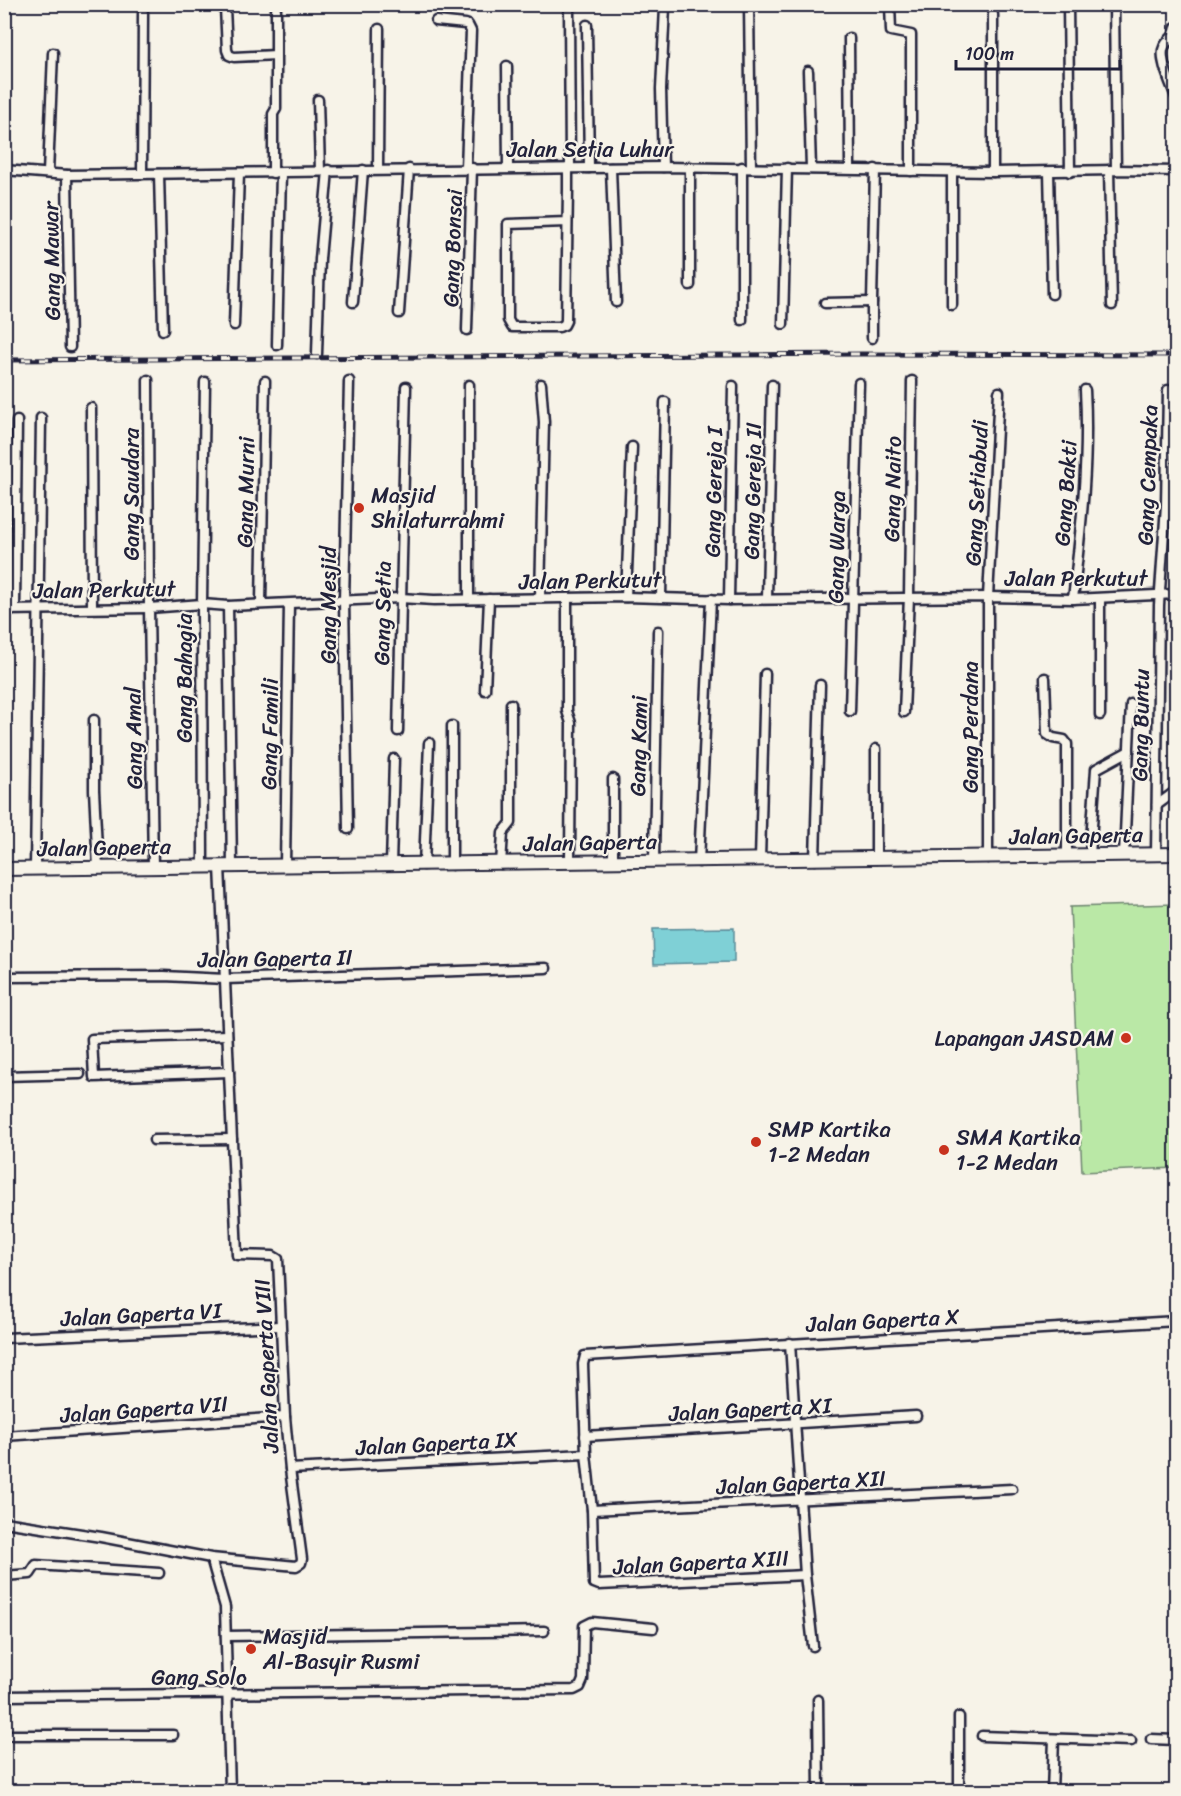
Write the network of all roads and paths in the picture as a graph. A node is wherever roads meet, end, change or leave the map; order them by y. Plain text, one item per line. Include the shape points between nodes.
1 (749, 4) edge
2 (890, 4) edge
3 (1068, 4) edge
4 (1114, 4) edge
5 (225, 8) dead end
6 (665, 8) dead end
7 (569, 9) dead end
8 (276, 10) dead end
9 (143, 13) dead end
10 (993, 15) dead end
11 (436, 21) dead end
12 (587, 25) dead end
13 (1176, 27) edge
14 (379, 29) dead end
15 (849, 38) dead end
16 (53, 52) dead end
17 (276, 55) junction
18 (507, 66) dead end
19 (808, 71) dead end
20 (1176, 97) edge
21 (318, 100) dead end
22 (663, 167) junction
23 (690, 167) junction
24 (469, 168) junction
25 (508, 168) junction
26 (569, 168) junction
27 (589, 168) junction
28 (612, 168) junction
29 (747, 168) junction
30 (787, 168) junction
31 (811, 168) junction
32 (850, 168) junction
33 (409, 169) junction
34 (875, 169) junction
35 (4, 170) edge
36 (324, 170) junction
37 (363, 170) junction
38 (378, 170) junction
39 (1113, 170) junction
40 (911, 171) junction
41 (1070, 171) junction
42 (1176, 171) edge
43 (952, 172) junction
44 (993, 172) junction
45 (1049, 172) junction
46 (48, 173) junction
47 (238, 173) junction
48 (277, 173) junction
49 (142, 174) junction
50 (159, 174) junction
51 (67, 175) junction
52 (567, 222) junction
53 (690, 285) dead end
54 (1052, 294) dead end
55 (353, 302) dead end
56 (616, 302) dead end
57 (872, 302) junction
58 (825, 303) dead end
59 (952, 305) dead end
60 (1112, 305) dead end
61 (399, 313) dead end
62 (742, 320) dead end
63 (783, 324) dead end
64 (234, 325) dead end
65 (163, 330) dead end
66 (467, 330) dead end
67 (872, 338) dead end
68 (277, 345) dead end
69 (70, 347) dead end
70 (317, 354) dead end
71 (148, 380) dead end
72 (265, 381) dead end
73 (349, 381) dead end
74 (912, 381) dead end
75 (205, 382) dead end
76 (858, 383) dead end
77 (541, 384) dead end
78 (469, 385) dead end
79 (772, 385) dead end
80 (733, 386) dead end
81 (405, 387) dead end
82 (1085, 390) dead end
83 (1168, 390) dead end
84 (999, 392) dead end
85 (665, 402) dead end
86 (91, 408) dead end
87 (41, 418) dead end
88 (17, 421) dead end
89 (632, 447) dead end
90 (1176, 594) edge
91 (1161, 596) junction
92 (626, 597) junction
93 (661, 597) junction
94 (909, 597) junction
95 (988, 597) junction
96 (400, 598) junction
97 (540, 598) junction
98 (567, 598) junction
99 (767, 598) junction
100 (853, 598) junction
101 (469, 599) junction
102 (489, 599) junction
103 (711, 599) junction
104 (1074, 599) junction
105 (1100, 599) junction
106 (729, 600) junction
107 (344, 601) junction
108 (261, 603) junction
109 (202, 604) junction
110 (289, 604) junction
111 (228, 606) junction
112 (92, 608) junction
113 (149, 608) junction
114 (15, 609) junction
115 (40, 609) junction
116 (4, 610) edge
117 (658, 631) dead end
118 (765, 674) dead end
119 (1045, 678) dead end
120 (820, 685) dead end
121 (485, 690) dead end
122 (511, 704) dead end
123 (1131, 704) dead end
124 (850, 711) dead end
125 (904, 712) dead end
126 (1100, 715) dead end
127 (94, 720) dead end
128 (452, 726) dead end
129 (398, 731) dead end
130 (429, 743) dead end
131 (876, 748) dead end
132 (1129, 751) junction
133 (394, 759) dead end
134 (613, 779) dead end
135 (1176, 791) edge
136 (1157, 805) junction
137 (348, 829) dead end
138 (1176, 854) edge
139 (1090, 855) junction
140 (1124, 855) junction
141 (1156, 855) junction
142 (1067, 856) junction
143 (988, 858) junction
144 (760, 860) junction
145 (815, 860) junction
146 (876, 860) junction
147 (654, 861) junction
148 (699, 861) junction
149 (613, 862) junction
150 (570, 863) junction
151 (501, 864) junction
152 (392, 865) junction
153 (424, 865) junction
154 (452, 865) junction
155 (226, 866) junction
156 (285, 866) junction
157 (153, 867) junction
158 (203, 867) junction
159 (98, 868) junction
160 (4, 869) edge
161 (35, 869) junction
162 (546, 968) dead end
163 (4, 977) edge
164 (225, 979) junction
165 (227, 1035) junction
166 (229, 1072) junction
167 (80, 1074) dead end
168 (4, 1076) edge
169 (232, 1139) junction
170 (154, 1140) dead end
171 (1176, 1321) edge
172 (279, 1326) junction
173 (4, 1338) edge
174 (790, 1343) junction
175 (916, 1416) dead end
176 (285, 1417) junction
177 (796, 1425) junction
178 (4, 1436) edge
179 (585, 1436) junction
180 (586, 1454) junction
181 (290, 1469) junction
182 (1012, 1489) dead end
183 (801, 1500) junction
184 (591, 1510) junction
185 (4, 1522) edge
186 (211, 1558) junction
187 (159, 1573) dead end
188 (804, 1575) junction
189 (4, 1576) edge
190 (653, 1628) dead end
191 (544, 1631) dead end
192 (226, 1636) junction
193 (813, 1646) dead end
194 (228, 1695) junction
195 (4, 1696) edge
196 (818, 1700) dead end
197 (959, 1718) dead end
198 (4, 1735) edge
199 (173, 1735) dead end
200 (982, 1736) dead end
201 (1054, 1739) junction
202 (1151, 1739) dead end
203 (1176, 1740) edge
204 (1131, 1741) dead end
205 (230, 1791) edge
206 (819, 1791) edge
207 (959, 1791) edge
208 (1052, 1791) edge

1 - 29 street
2 - 40 street via 891,31 911,36
3 - 41 street
4 - 39 street
5 - 17 street via 228,53 234,57
6 - 22 street
7 - 26 street
8 - 17 street
9 - 49 street
10 - 44 street
11 - 24 street, Gang Bonsai via 465,24 471,31
12 - 27 street
13 - 20 street via 1163,52
14 - 38 street
15 - 32 street
16 - 46 street
17 - 48 street via 273,114
18 - 25 street
19 - 31 street
21 - 36 street
22 - 23 street, Jalan Setia Luhur
22 - 28 street, Jalan Setia Luhur
23 - 29 street, Jalan Setia Luhur
23 - 53 street
24 - 25 street, Jalan Setia Luhur
24 - 33 street, Jalan Setia Luhur
24 - 66 street, Gang Bonsai
25 - 26 street, Jalan Setia Luhur
26 - 27 street, Jalan Setia Luhur
26 - 52 street
27 - 28 street, Jalan Setia Luhur
28 - 56 street
29 - 30 street, Jalan Setia Luhur
29 - 62 street
30 - 31 street, Jalan Setia Luhur
30 - 63 street
31 - 32 street, Jalan Setia Luhur
32 - 34 street, Jalan Setia Luhur
33 - 38 street, Jalan Setia Luhur
33 - 61 street
34 - 40 street, Jalan Setia Luhur
34 - 57 street
35 - 46 street, Jalan Setia Luhur
36 - 37 street, Jalan Setia Luhur
36 - 48 street, Jalan Setia Luhur
36 - 70 street
37 - 38 street, Jalan Setia Luhur
37 - 55 street
39 - 41 street, Jalan Setia Luhur
39 - 42 street, Jalan Setia Luhur
39 - 60 street
40 - 43 street, Jalan Setia Luhur
41 - 45 street, Jalan Setia Luhur
43 - 44 street, Jalan Setia Luhur
43 - 59 street
44 - 45 street, Jalan Setia Luhur
45 - 54 street
46 - 51 street, Jalan Setia Luhur
47 - 48 street, Jalan Setia Luhur
47 - 50 street, Jalan Setia Luhur
47 - 64 street
48 - 68 street
49 - 50 street, Jalan Setia Luhur
49 - 51 street, Jalan Setia Luhur
50 - 65 street
51 - 69 street, Gang Mawar
52 - 52 street via 565,323 559,327 512,327 508,320 508,225
57 - 58 street
57 - 67 street
71 - 113 street, Gang Saudara
72 - 108 street, Gang Murni
73 - 107 street, Gang Mesjid
74 - 94 street, Gang Naito
75 - 109 street, Gang Bahagia
76 - 100 street, Gang Warga
77 - 97 street via 544,422
78 - 101 street
79 - 99 street, Gang Gereja II
80 - 106 street, Gang Gereja I
81 - 96 street, Gang Setia
82 - 104 street, Gang Bakti via 1087,446
83 - 91 street, Gang Cempaka
84 - 95 street, Gang Setiabudi
85 - 93 street
86 - 112 street
87 - 115 street
88 - 114 street
89 - 92 street
90 - 91 street, Jalan Perkutut
91 - 105 street, Jalan Perkutut
91 - 136 street, Gang Buntu
92 - 93 street, Jalan Perkutut
92 - 98 street, Jalan Perkutut
93 - 103 street, Jalan Perkutut
94 - 95 street, Jalan Perkutut
94 - 100 street, Jalan Perkutut
94 - 125 street, Gang Naito
95 - 104 street, Jalan Perkutut
95 - 143 street, Gang Perdana
96 - 101 street, Jalan Perkutut
96 - 107 street, Jalan Perkutut
96 - 129 street, Gang Setia
97 - 98 street, Jalan Perkutut
97 - 102 street, Jalan Perkutut
98 - 150 street
99 - 100 street, Jalan Perkutut
99 - 106 street, Jalan Perkutut
100 - 124 street, Gang Warga
101 - 102 street, Jalan Perkutut
102 - 121 street
103 - 106 street, Jalan Perkutut
103 - 148 street
104 - 105 street, Jalan Perkutut
105 - 126 street
107 - 110 street, Jalan Perkutut
107 - 137 street, Gang Mesjid
108 - 110 street, Jalan Perkutut
108 - 111 street, Jalan Perkutut
109 - 111 street, Jalan Perkutut
109 - 113 street, Jalan Perkutut
109 - 158 street, Gang Bahagia
110 - 156 street, Gang Famili
111 - 155 street, Jalan Gaperta VIII
112 - 113 street, Jalan Perkutut
112 - 115 street, Jalan Perkutut
113 - 157 street, Gang Amal
114 - 115 street, Jalan Perkutut
114 - 116 street, Jalan Perkutut
115 - 161 street
117 - 147 street, Gang Kami
118 - 144 street
119 - 142 street via 1047,734 1067,744
120 - 145 street
122 - 151 street via 511,823 503,833
123 - 132 street
127 - 159 street
128 - 154 street
130 - 153 street
131 - 146 street
132 - 139 street via 1096,769
132 - 140 street
133 - 152 street
134 - 149 street
135 - 136 street
136 - 141 street, Gang Buntu
138 - 141 street, Jalan Gaperta
139 - 140 street, Jalan Gaperta
139 - 142 street, Jalan Gaperta
140 - 141 street, Jalan Gaperta
142 - 143 street, Jalan Gaperta
143 - 146 street, Jalan Gaperta
144 - 145 street, Jalan Gaperta
144 - 148 street, Jalan Gaperta
145 - 146 street, Jalan Gaperta
147 - 148 street, Jalan Gaperta
147 - 149 street, Jalan Gaperta
149 - 150 street, Jalan Gaperta
150 - 151 street, Jalan Gaperta
151 - 154 street, Jalan Gaperta
152 - 153 street, Jalan Gaperta
152 - 156 street, Jalan Gaperta
153 - 154 street, Jalan Gaperta
155 - 156 street, Jalan Gaperta
155 - 158 street, Jalan Gaperta
155 - 164 street, Jalan Gaperta VIII
157 - 158 street, Jalan Gaperta
157 - 159 street, Jalan Gaperta
159 - 161 street, Jalan Gaperta
160 - 161 street, Jalan Gaperta
162 - 164 street, Jalan Gaperta II
163 - 164 street, Jalan Gaperta II
164 - 165 street, Jalan Gaperta VIII
165 - 166 street, Jalan Gaperta VIII
165 - 166 street via 92,1040 94,1077
166 - 169 street, Jalan Gaperta VIII
167 - 168 street
169 - 170 street
169 - 172 street, Jalan Gaperta VIII via 237,1254 277,1258
171 - 174 street, Jalan Gaperta X
172 - 173 street, Jalan Gaperta VI
172 - 176 street, Jalan Gaperta VIII
174 - 177 street
174 - 179 street, Jalan Gaperta X via 585,1356
175 - 177 street, Jalan Gaperta XI
176 - 178 street, Jalan Gaperta VII
176 - 181 street, Jalan Gaperta VIII
177 - 179 street, Jalan Gaperta XI
177 - 183 street
179 - 180 street
180 - 181 street, Jalan Gaperta IX
180 - 184 street
181 - 186 street, Jalan Gaperta VIII via 301,1563 296,1566
182 - 183 street, Jalan Gaperta XII
183 - 184 street, Jalan Gaperta XII
183 - 188 street
184 - 188 street, Jalan Gaperta XIII via 593,1578 599,1585
185 - 186 street, Jalan Gaperta VIII
186 - 192 street via 225,1607
187 - 189 street via 36,1565 30,1574
188 - 193 street
190 - 194 street, Gang Solo via 592,1622 585,1626 583,1680 574,1690
191 - 192 street
192 - 194 street
194 - 195 street, Gang Solo
194 - 205 street
196 - 206 street
197 - 207 street
198 - 199 street
200 - 201 street
201 - 204 street
201 - 208 street
202 - 203 street

